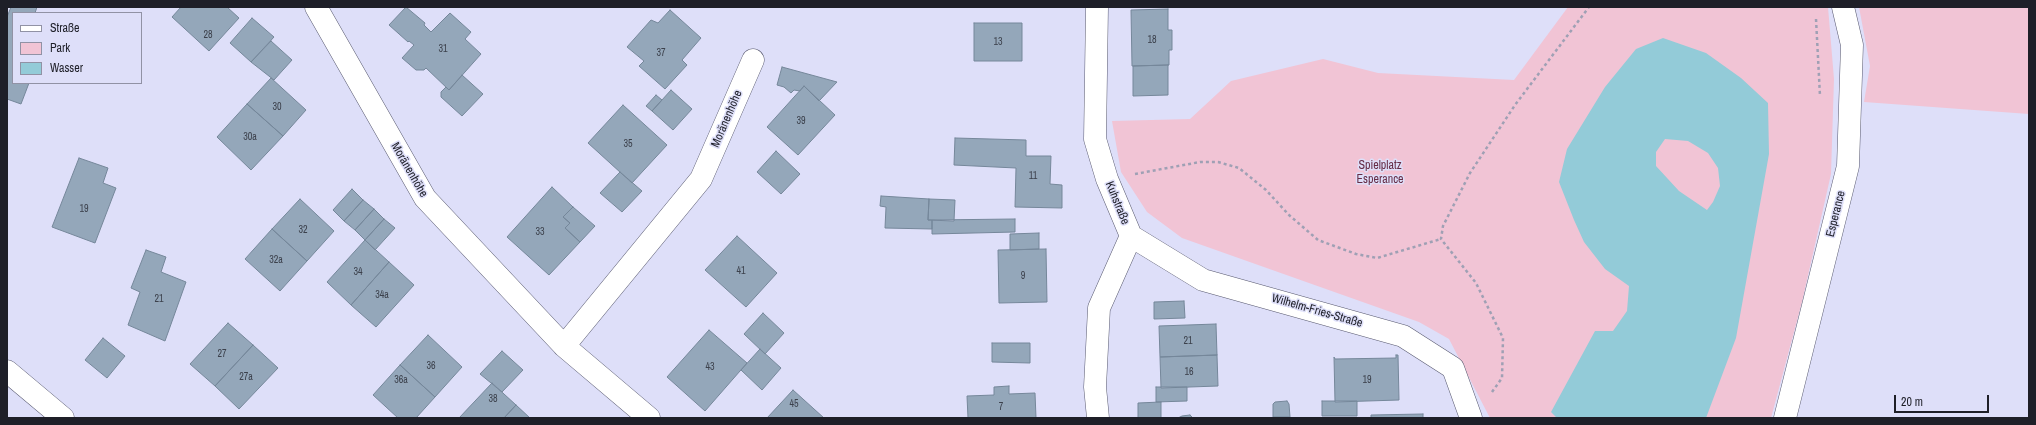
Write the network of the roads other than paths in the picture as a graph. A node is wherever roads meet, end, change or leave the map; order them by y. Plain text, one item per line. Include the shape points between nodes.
1 (316, 7) edge
2 (1098, 7) edge
3 (1842, 7) edge
4 (753, 60) dead end
5 (1131, 236) junction
6 (564, 346) junction
7 (7, 371) edge
8 (63, 418) edge
9 (649, 418) edge
10 (1098, 418) edge
11 (1471, 418) edge
12 (1785, 418) edge

1 - 6 street, Moränenhöhe via 425,198
2 - 5 street, Kuhstraße via 1095,139 1107,179
3 - 12 street, Esperance via 1852,44 1848,166
4 - 6 street, Moränenhöhe via 701,179
5 - 10 street, Kuhstraße via 1099,308 1095,386
5 - 11 street, Wilhelm-Fries-Straße via 1203,280 1403,336 1453,368
6 - 9 street, Moränenhöhe
7 - 8 street

